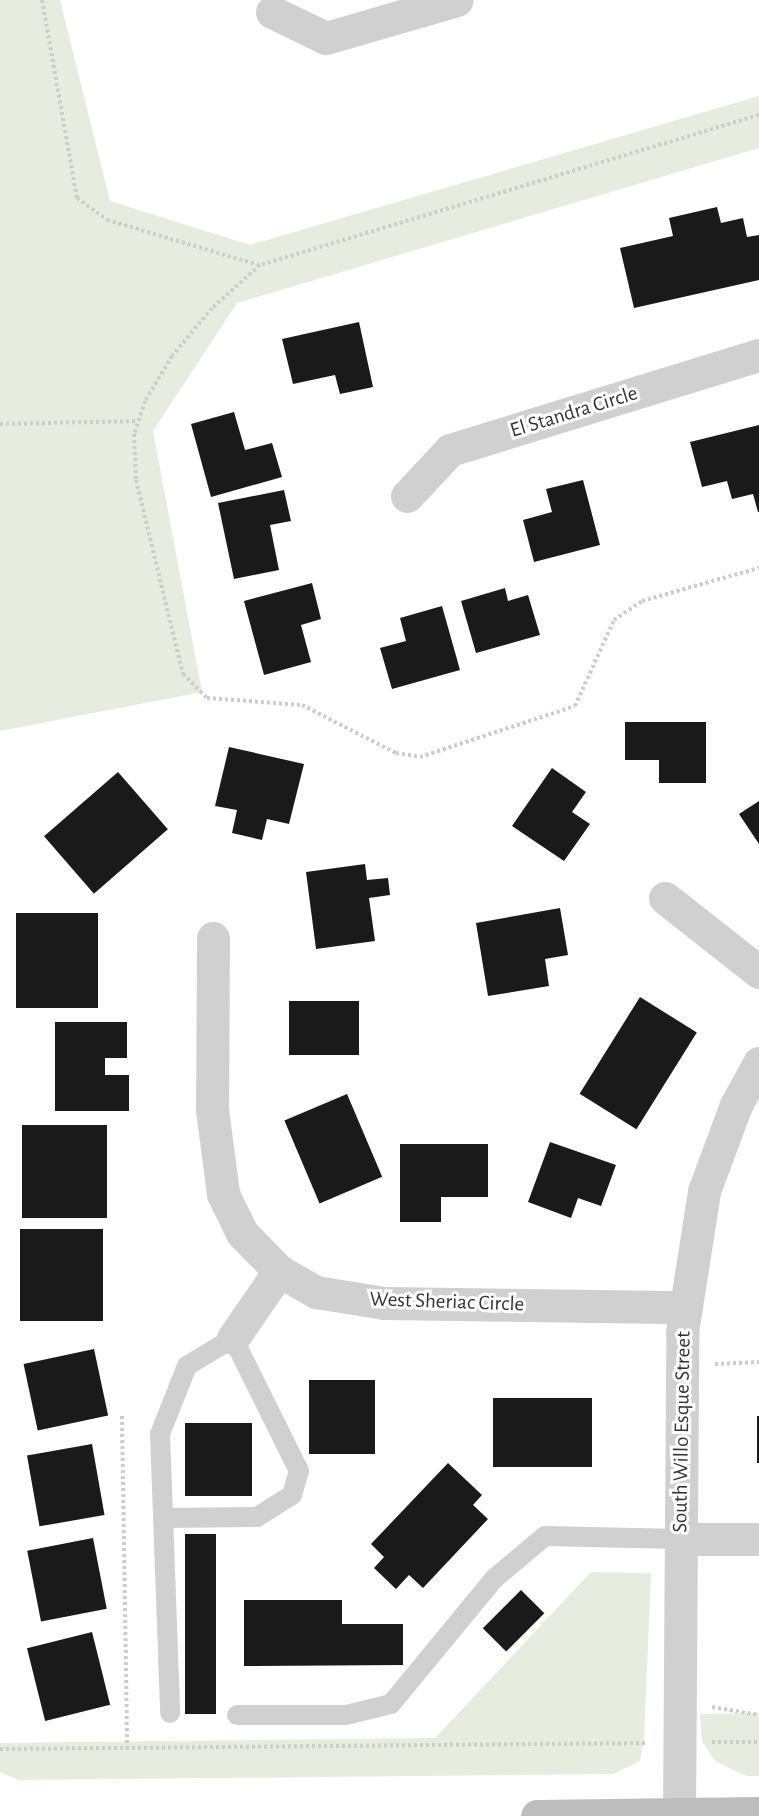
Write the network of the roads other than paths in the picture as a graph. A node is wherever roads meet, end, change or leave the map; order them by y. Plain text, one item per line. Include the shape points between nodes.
1 (457, 0) edge
2 (272, 12) dead end
3 (759, 355) edge
4 (407, 496) dead end
5 (665, 898) dead end
6 (213, 938) dead end
7 (759, 972) edge
8 (759, 1063) edge
9 (279, 1271) junction
10 (686, 1306) junction
11 (233, 1338) junction
12 (163, 1518) junction
13 (679, 1539) junction
14 (759, 1539) edge
15 (170, 1713) dead end
16 (237, 1715) dead end
17 (759, 1813) edge
18 (679, 1814) junction
19 (537, 1816) edge

1 - 2 street via 326,38
3 - 4 street, El Standra Circle via 450,450
5 - 7 street
6 - 9 street, West Sheriac Circle via 212,1109 223,1194 242,1233
8 - 10 street, South Willo Esque Street via 736,1105 704,1191
9 - 10 street, West Sheriac Circle via 316,1292 384,1304
9 - 11 street
10 - 13 street, South Willo Esque Street
11 - 12 lane via 187,1366 160,1434
11 - 12 lane via 299,1472 292,1496 257,1517
12 - 15 lane
13 - 14 street
13 - 16 lane via 545,1536 495,1578 392,1704 346,1715
13 - 18 street, South Willo Esque Street
17 - 18 main road
18 - 19 main road

